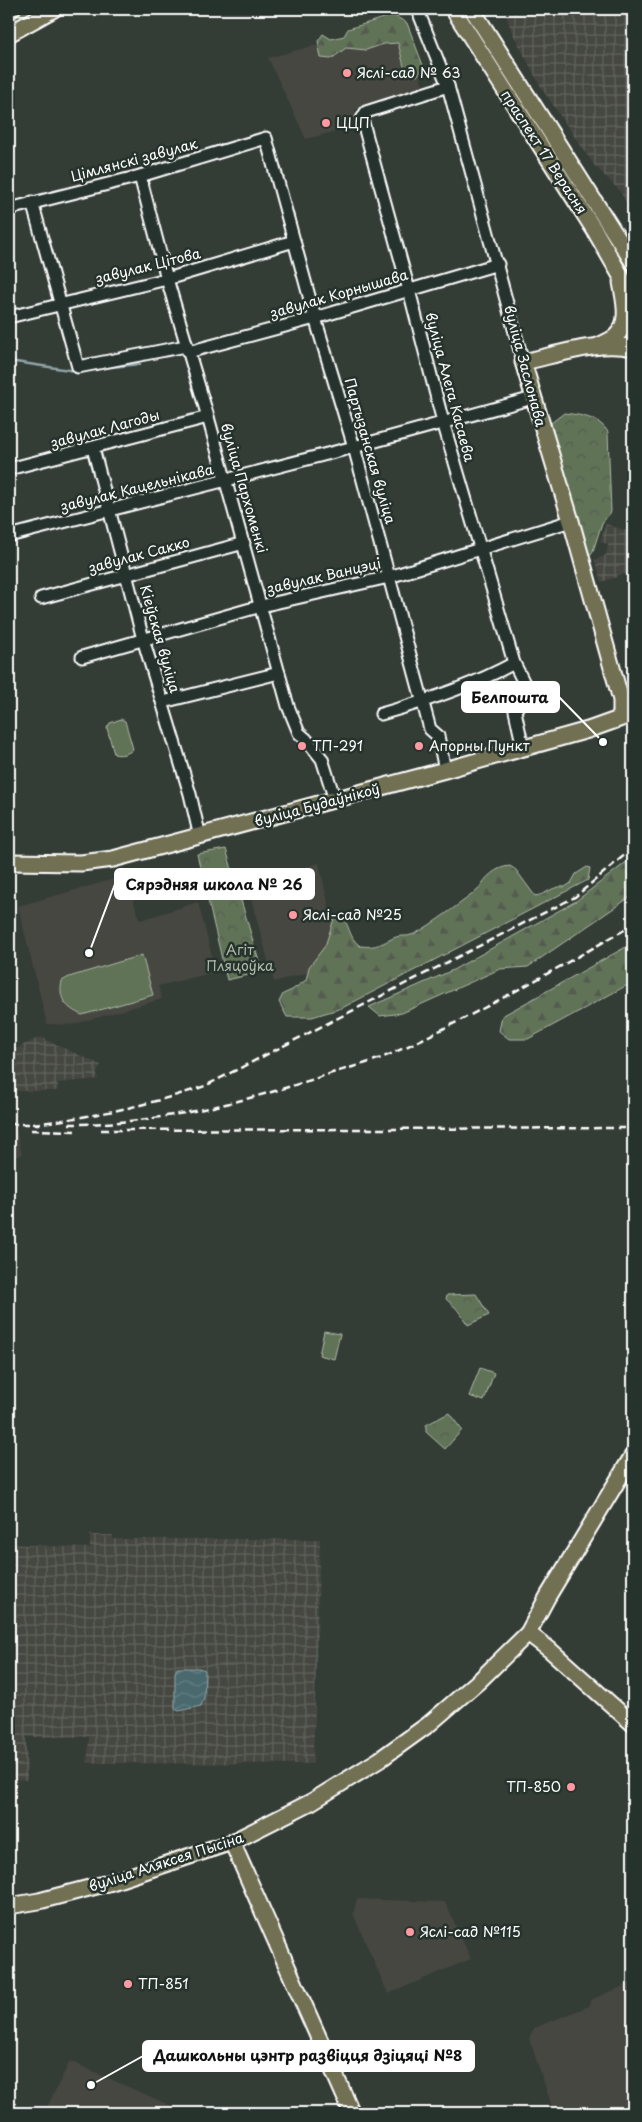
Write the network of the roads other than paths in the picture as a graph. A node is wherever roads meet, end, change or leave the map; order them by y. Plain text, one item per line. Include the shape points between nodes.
1 (54, 9) edge
2 (453, 9) edge
3 (472, 9) edge
4 (420, 16) dead end
5 (9, 34) edge
6 (448, 86) junction
7 (266, 138) joint
8 (140, 176) junction
9 (32, 202) junction
10 (9, 209) edge
11 (294, 241) junction
12 (633, 262) edge
13 (498, 264) junction
14 (620, 274) junction
15 (167, 279) junction
16 (409, 290) junction
17 (633, 297) edge
18 (59, 304) junction
19 (9, 317) edge
20 (315, 318) junction
21 (597, 347) junction
22 (633, 348) edge
23 (187, 349) junction
24 (523, 362) junction
25 (532, 398) junction
26 (208, 417) junction
27 (443, 422) junction
28 (354, 447) junction
29 (93, 448) junction
30 (9, 470) edge
31 (225, 481) junction
32 (110, 510) junction
33 (571, 521) junction
34 (9, 536) edge
35 (244, 542) junction
36 (481, 548) junction
37 (127, 574) junction
38 (388, 576) junction
39 (42, 598) dead end
40 (261, 606) junction
41 (143, 639) junction
42 (82, 657) dead end
43 (514, 663) junction
44 (279, 673) junction
45 (163, 702) junction
46 (422, 702) junction
47 (381, 714) dead end
48 (627, 716) edge
49 (523, 748) junction
50 (445, 770) junction
51 (335, 800) junction
52 (200, 837) junction
53 (9, 862) edge
54 (633, 1455) edge
55 (528, 1633) junction
56 (633, 1724) edge
57 (232, 1842) junction
58 (9, 1906) edge
59 (352, 2113) edge

1 - 5 main road
2 - 14 main road, праспект 17 Верасня
3 - 12 main road, праспект 17 Верасня
4 - 6 street, вуліца Заслонава
6 - 13 street, вуліца Заслонава
6 - 16 street, вуліца Алега Касаева via 366,112 362,119
7 - 8 street, Цімлянскі завулак
7 - 11 street, Партызанская вуліца
8 - 9 street, Цімлянскі завулак
8 - 15 street, вуліца Пархоменкі
9 - 10 street, Цімлянскі завулак
9 - 18 street
11 - 15 street, завулак Цітова
11 - 20 street, Партызанская вуліца
13 - 16 street, завулак Корнышава
13 - 24 street, вуліца Заслонава
14 - 17 main road, праспект 17 Верасня
14 - 21 main road via 625,322 616,336
15 - 18 street, завулак Цітова
15 - 23 street, вуліца Пархоменкі
16 - 20 street, завулак Корнышава
16 - 27 street, вуліца Алега Касаева
18 - 19 street, завулак Цітова
18 - 23 street, завулак Корнышава via 78,367
20 - 23 street, завулак Корнышава
20 - 28 street, Партызанская вуліца
21 - 22 main road
21 - 24 main road
23 - 26 street, вуліца Пархоменкі
24 - 25 main road, вуліца Заслонава
25 - 27 street, завулак Кацельнікава
25 - 33 main road, вуліца Заслонава
26 - 29 street, завулак Лагоды
26 - 31 street, вуліца Пархоменкі
27 - 28 street, завулак Кацельнікава
27 - 36 street, вуліца Алега Касаева
28 - 31 street, завулак Кацельнікава
28 - 38 street, Партызанская вуліца
29 - 30 street, завулак Лагоды
29 - 32 street, Кіеўская вуліца
31 - 32 street, завулак Кацельнікава
31 - 35 street, вуліца Пархоменкі
32 - 34 street, завулак Кацельнікава
32 - 37 street, Кіеўская вуліца
33 - 36 street, завулак Ванцэці
33 - 48 main road, вуліца Заслонава
35 - 37 street, завулак Сакко
35 - 40 street, вуліца Пархоменкі
36 - 38 street, завулак Ванцэці
36 - 43 street, вуліца Алега Касаева
37 - 39 street, завулак Сакко
37 - 41 street, Кіеўская вуліца
38 - 40 street, завулак Ванцэці
38 - 46 street, Партызанская вуліца
40 - 41 street, завулак Ванцэці
40 - 44 street, вуліца Пархоменкі
41 - 42 street, завулак Ванцэці
41 - 45 street, Кіеўская вуліца
43 - 46 street via 486,678
43 - 49 street, вуліца Алега Касаева via 526,689 515,711
44 - 45 street
44 - 51 street, вуліца Пархоменкі via 292,719 299,733 322,759
45 - 52 street, Кіеўская вуліца
46 - 47 street
46 - 50 street, Партызанская вуліца via 430,729 438,736
48 - 49 main road, вуліца Будаўнікоў
49 - 50 main road, вуліца Будаўнікоў
50 - 51 main road, вуліца Будаўнікоў
51 - 52 main road, вуліца Будаўнікоў
52 - 53 main road, вуліца Будаўнікоў via 87,863
54 - 55 main road, вуліца Аляксея Пысіна
55 - 56 main road
55 - 57 main road, вуліца Аляксея Пысіна via 480,1680 379,1760 311,1802
57 - 58 main road, вуліца Аляксея Пысіна via 112,1882
57 - 59 main road

